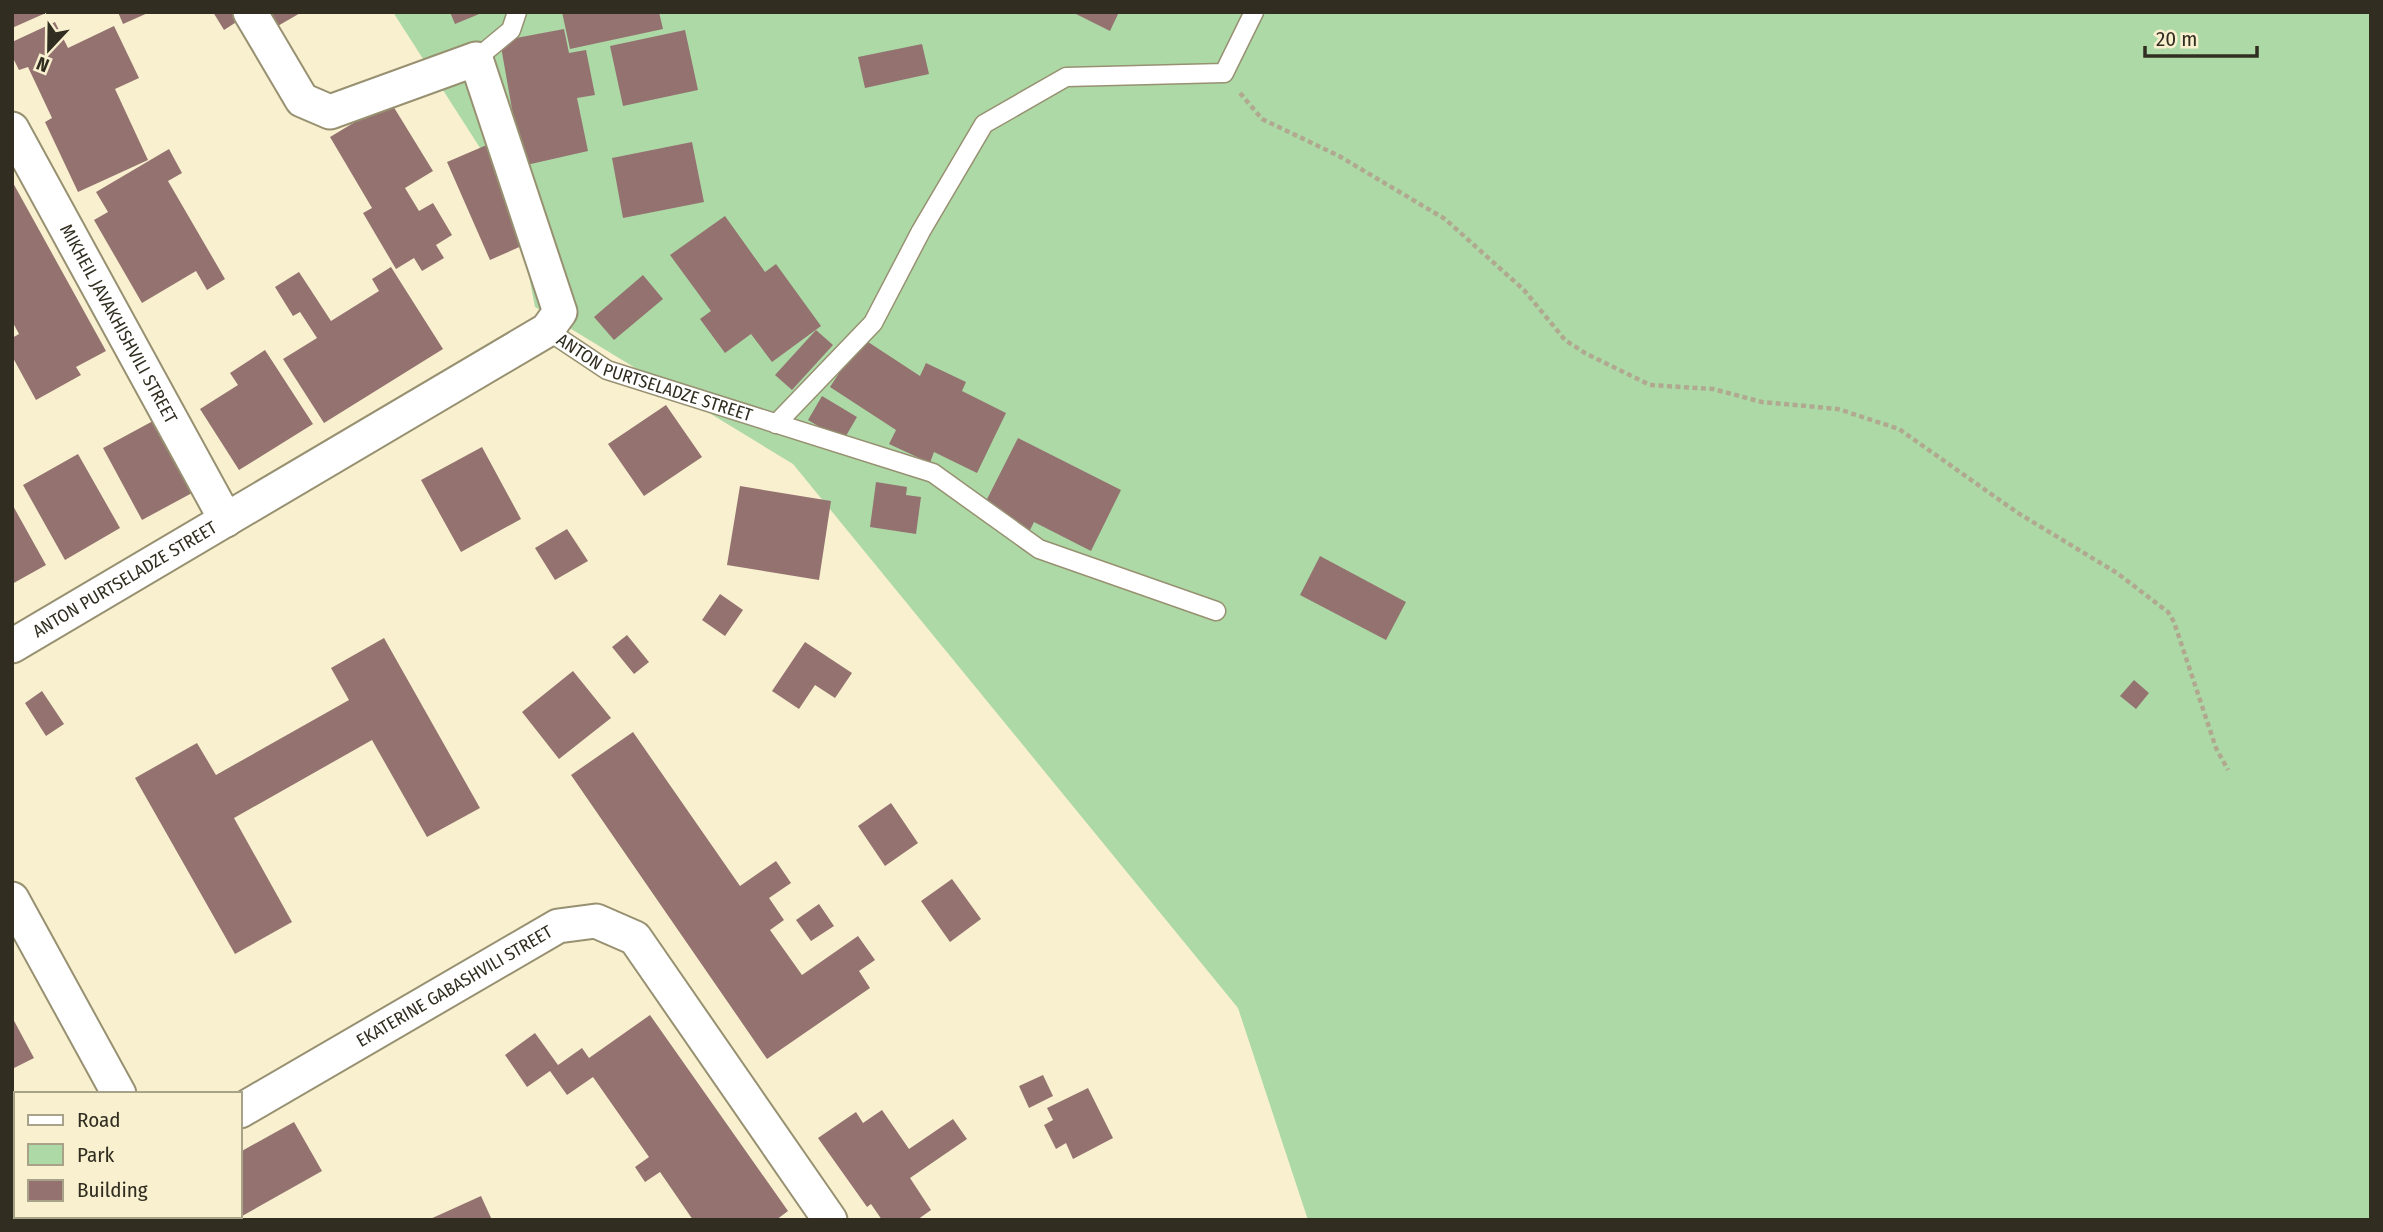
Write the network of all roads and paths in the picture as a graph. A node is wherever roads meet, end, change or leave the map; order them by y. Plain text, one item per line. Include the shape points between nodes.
1 (250, 12) edge
2 (517, 12) edge
3 (1254, 12) edge
4 (476, 59) junction
5 (1224, 73) junction
6 (12, 129) edge
7 (547, 330) junction
8 (776, 424) junction
9 (226, 520) junction
10 (1216, 611) dead end
11 (12, 646) edge
12 (2228, 770) dead end
13 (12, 899) edge
14 (118, 1092) edge
15 (242, 1110) edge
16 (830, 1220) edge

1 - 4 street via 302,100 330,112
2 - 4 lane via 511,30
3 - 5 lane
4 - 7 street via 560,312
5 - 8 lane via 1066,77 984,124 873,323
5 - 12 path via 1262,119 1339,156 1445,219 1524,290 1565,340 1585,352 1650,384 1838,409 1899,429 2018,513 2117,573 2175,622 2216,748
6 - 9 street, MIKHEIL JAVAKHISHVILI STREET
7 - 8 lane, ANTON PURTSELADZE STREET via 607,370
7 - 9 street, ANTON PURTSELADZE STREET
8 - 10 lane, ANTON PURTSELADZE STREET via 933,473 1039,549
9 - 11 street, ANTON PURTSELADZE STREET
13 - 14 street
15 - 16 street, EKATERINE GABASHVILI STREET via 558,926 596,921 635,938

